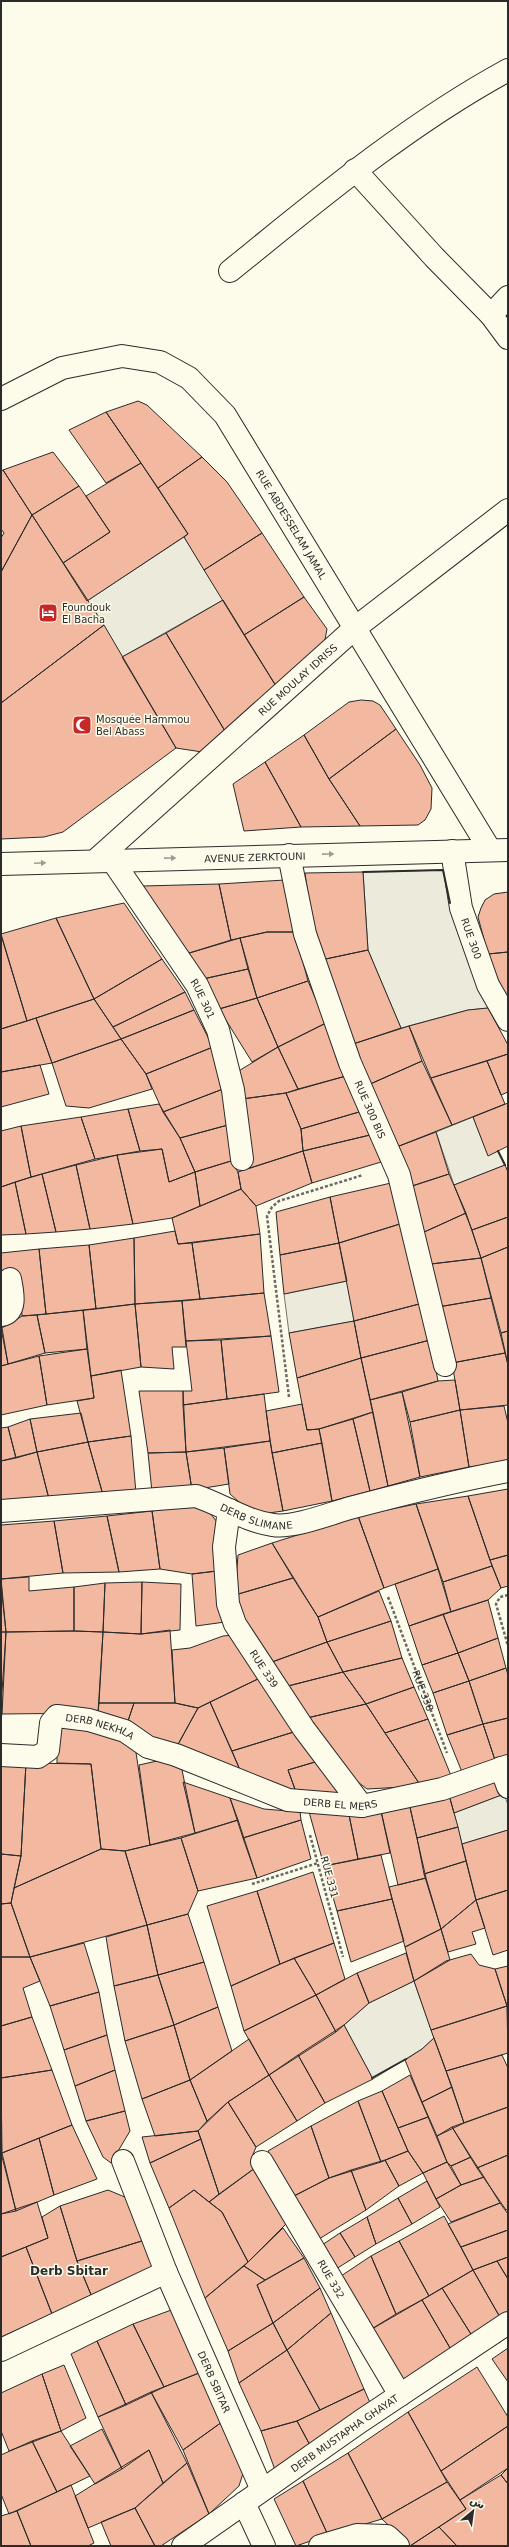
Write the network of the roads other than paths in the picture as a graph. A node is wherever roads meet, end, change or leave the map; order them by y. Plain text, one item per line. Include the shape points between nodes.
1 (508, 70) edge
2 (355, 170) junction
3 (230, 271) dead end
4 (508, 297) edge
5 (491, 315) junction
6 (508, 338) edge
7 (1, 399) edge
8 (508, 510) edge
9 (355, 628) junction
10 (499, 850) edge
11 (452, 851) junction
12 (289, 856) junction
13 (104, 860) junction
14 (1, 864) edge
15 (508, 1020) edge
16 (242, 1159) dead end
17 (10, 1279) dead end
18 (1, 1315) edge
19 (445, 1365) dead end
20 (508, 1471) edge
21 (229, 1510) junction
22 (1, 1511) edge
23 (1, 1755) edge
24 (176, 1755) joint
25 (506, 1774) edge
26 (362, 1806) junction
27 (123, 2161) dead end
28 (262, 2162) dead end
29 (166, 2272) junction
30 (508, 2323) edge
31 (1, 2350) edge
32 (400, 2395) junction
33 (262, 2490) junction
34 (244, 2503) junction
35 (183, 2546) edge
36 (264, 2546) edge
37 (320, 2546) edge
38 (398, 2546) edge

1 - 2 street via 451,102
2 - 3 street
2 - 5 street
4 - 5 street
5 - 6 street
7 - 9 street, RUE ABDESSELAM JAMAL via 62,368 122,356 160,362 189,378 225,415
8 - 9 street, RUE MOULAY IDRISS
9 - 10 street, RUE ABDESSELAM JAMAL
9 - 13 street, RUE MOULAY IDRISS
10 - 11 street, AVENUE ZERKTOUNI
12 -> 11 street, AVENUE ZERKTOUNI
11 - 15 street, RUE 300 via 462,908 488,985
13 -> 12 street, AVENUE ZERKTOUNI
12 - 19 street, RUE 300 BIS via 306,934 350,1063 395,1166 418,1249
14 -> 13 street, AVENUE ZERKTOUNI
13 - 16 street, RUE 301 via 196,985 218,1030 233,1090
17 - 18 street via 14,1301 10,1310
20 - 21 street, DERB SLIMANE via 451,1481 275,1525 244,1518
21 - 22 street, DERB SLIMANE via 196,1496
21 - 26 street, RUE 339 via 224,1547 228,1604 235,1624 304,1728
23 - 24 street, DERB NEKHLA via 38,1757 48,1750 51,1723 57,1716 89,1720 125,1731 148,1747
24 - 26 street, DERB EL MERS via 288,1800
25 - 26 street, DERB EL MERS
27 - 29 street, DERB SBITAR
28 - 32 street, RUE 332
29 - 31 street
29 - 33 street, DERB SBITAR
30 - 32 street, DERB MUSTAPHA GHAYAT
32 - 33 street, DERB MUSTAPHA GHAYAT
33 - 34 street, DERB MUSTAPHA GHAYAT
34 - 35 street, DERB MUSTAPHA GHAYAT
34 - 36 street
37 - 38 street via 357,2535 387,2536

